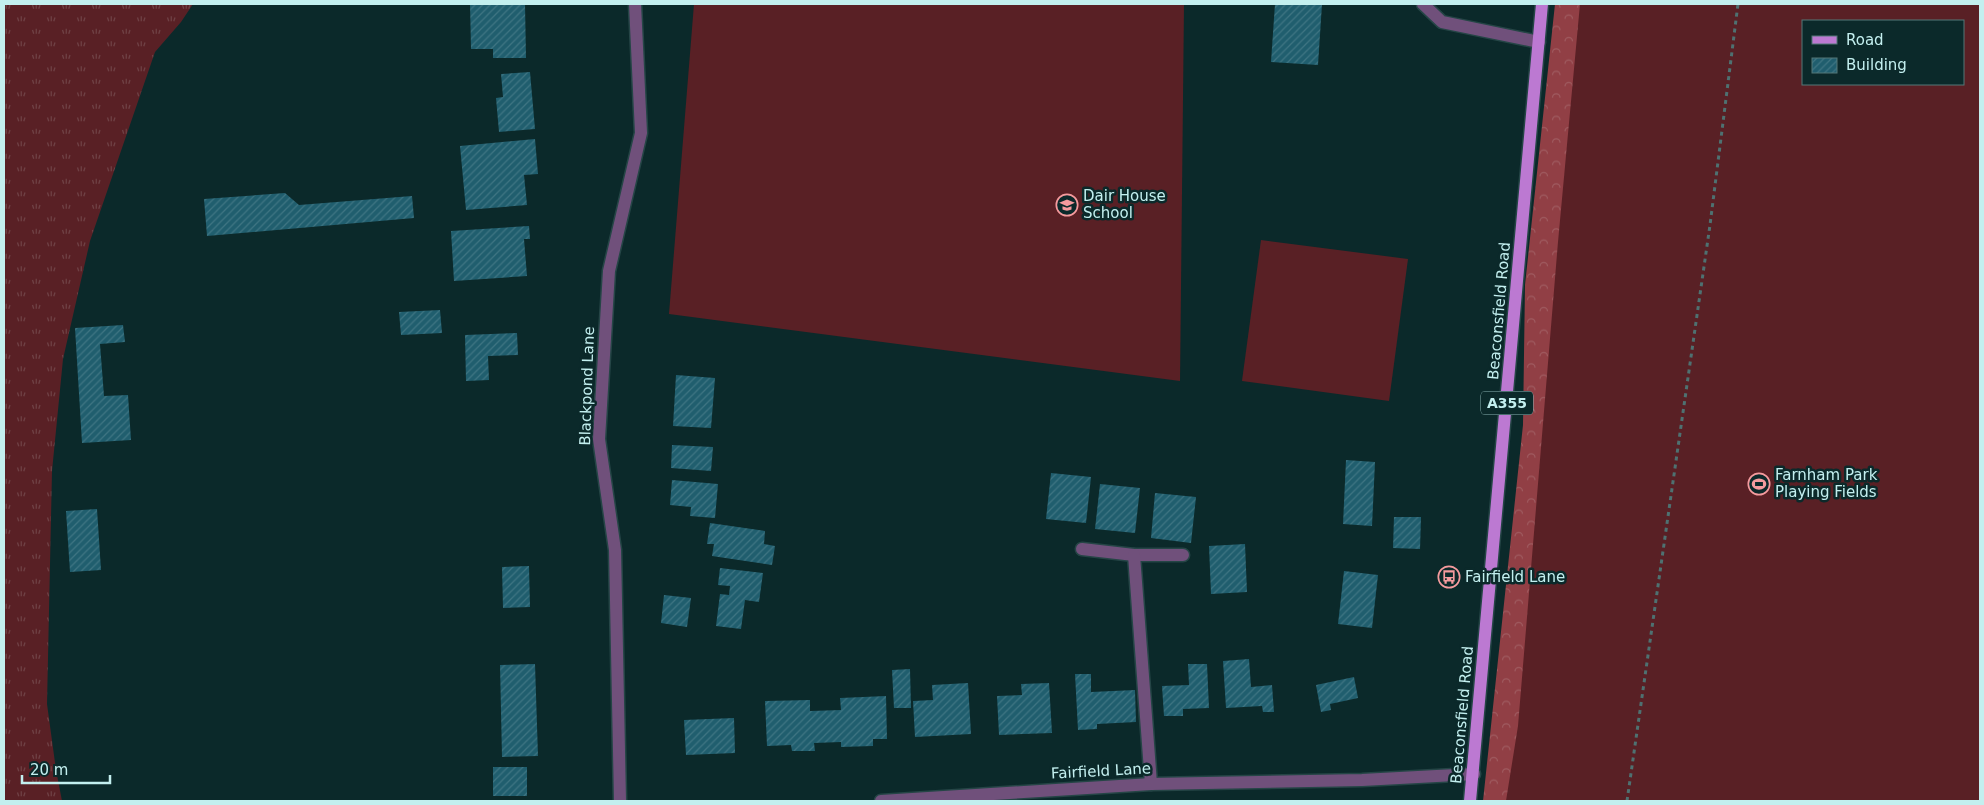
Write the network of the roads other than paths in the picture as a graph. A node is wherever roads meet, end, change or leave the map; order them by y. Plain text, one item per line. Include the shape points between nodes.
1 (635, 4) edge
2 (1424, 4) edge
3 (1542, 4) edge
4 (1539, 42) junction
5 (1082, 548) dead end
6 (1134, 555) junction
7 (1183, 555) dead end
8 (1474, 774) junction
9 (1151, 784) junction
10 (620, 801) edge
11 (881, 801) edge
12 (1470, 801) edge

1 - 10 street, Blackpond Lane via 641,134 609,271 599,439 615,550
2 - 4 street via 1442,22
3 - 4 main road, Beaconsfield Road / A355
4 - 8 main road, Beaconsfield Road / A355
5 - 6 street
6 - 7 street
6 - 9 street
8 - 9 street, Fairfield Lane via 1362,780
8 - 12 main road, Beaconsfield Road / A355
9 - 11 street, Fairfield Lane

